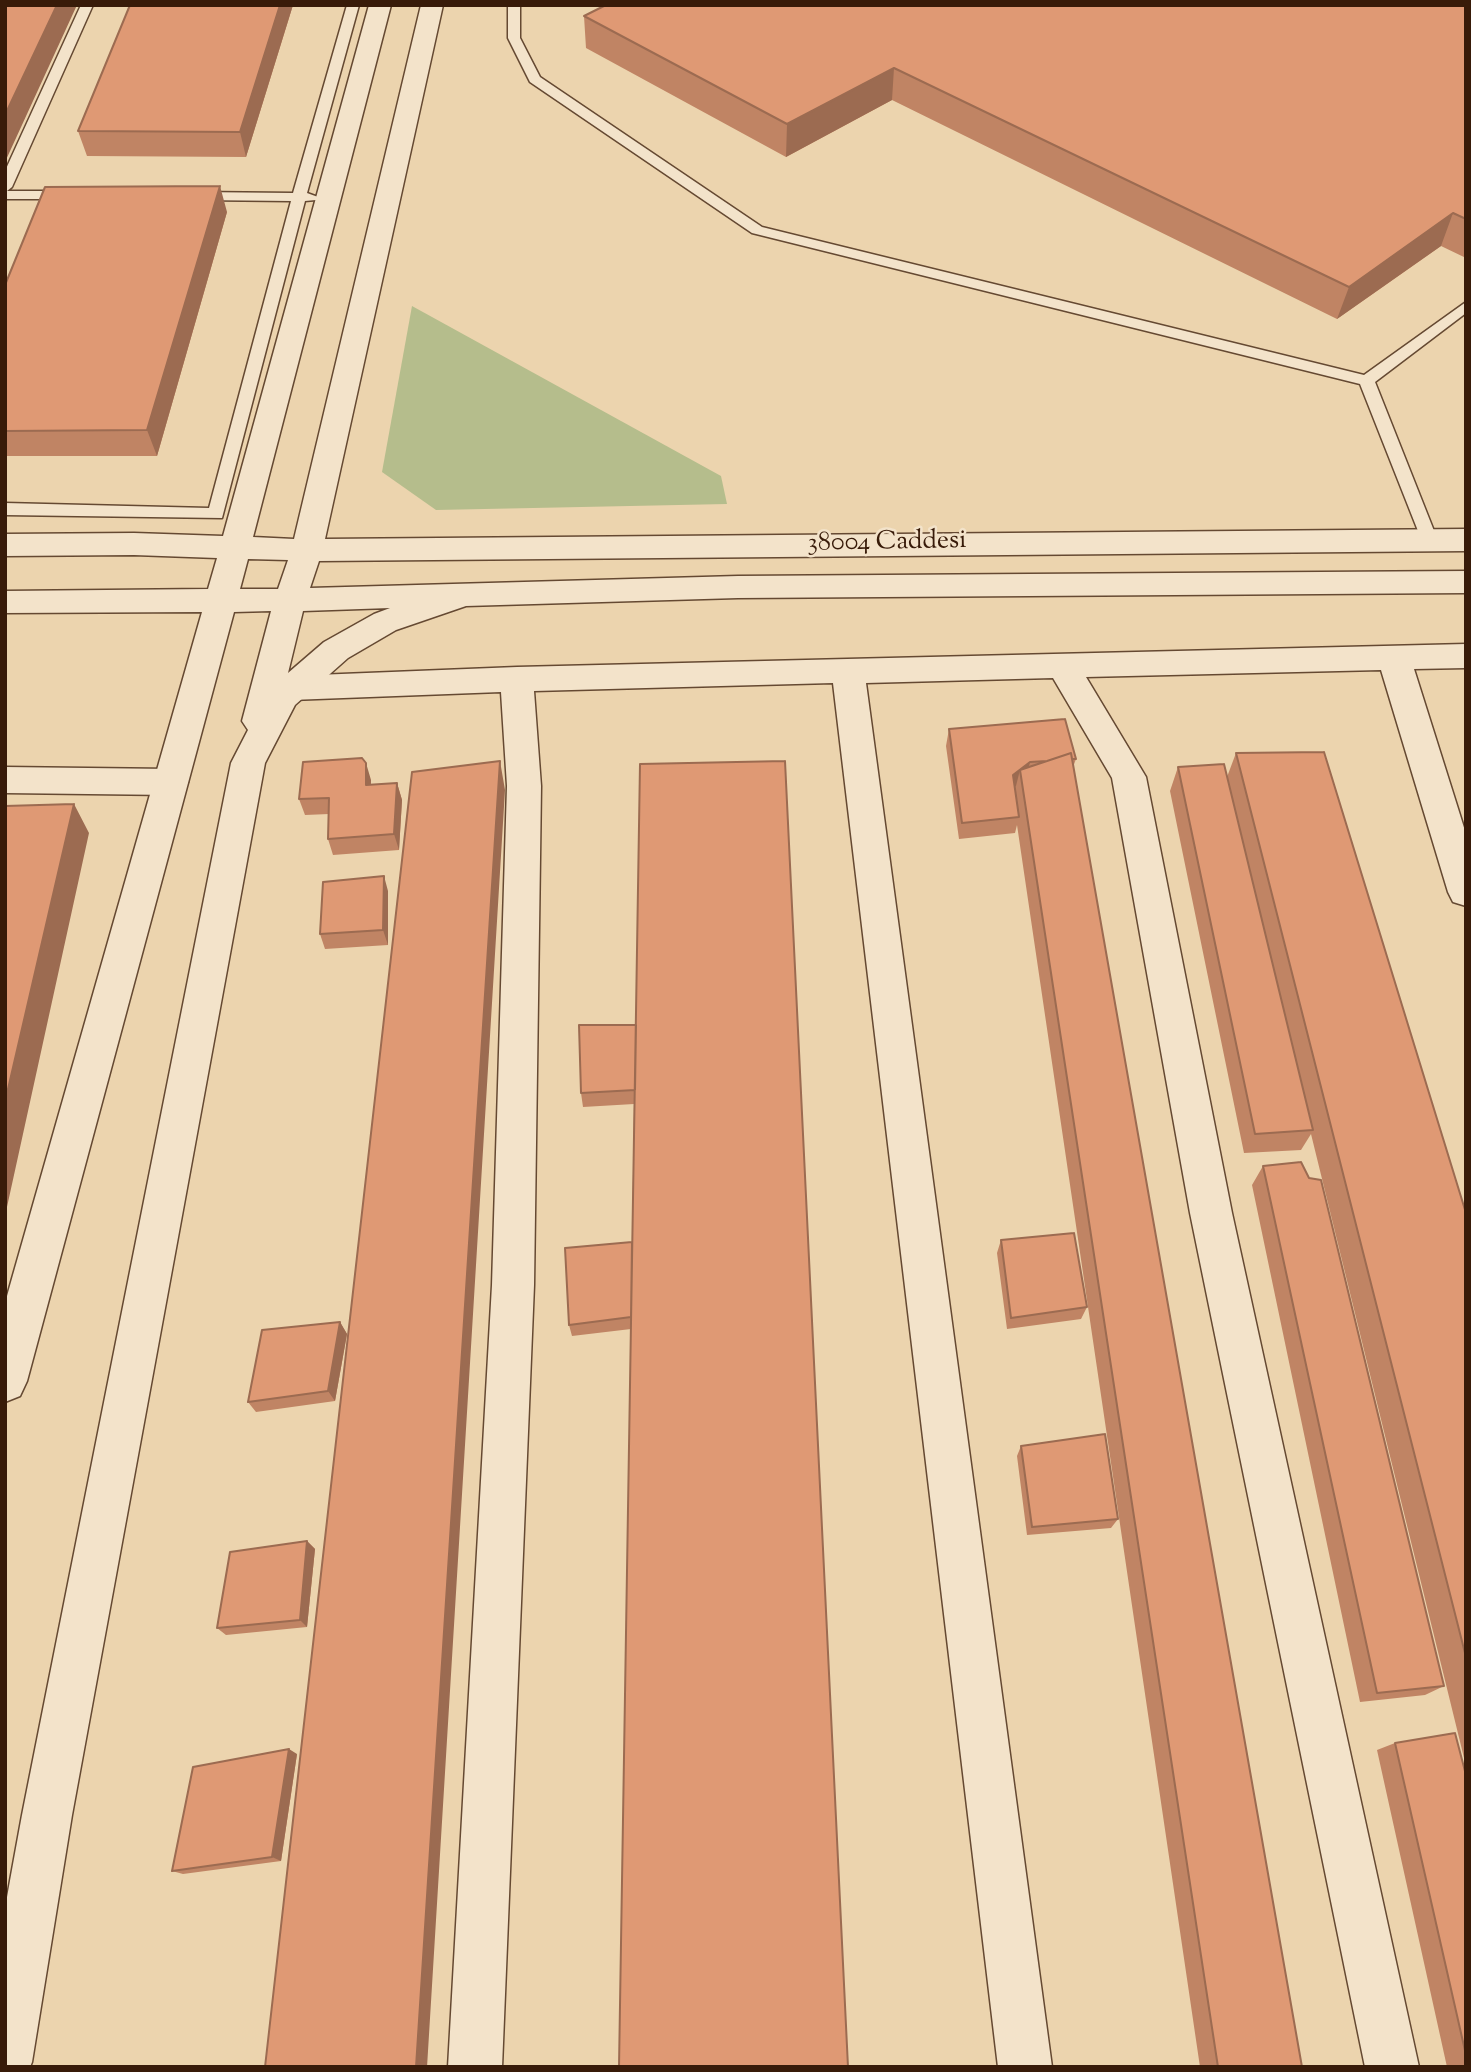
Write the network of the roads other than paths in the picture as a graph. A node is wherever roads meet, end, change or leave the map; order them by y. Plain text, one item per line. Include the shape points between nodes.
1 (87, 5) edge
2 (353, 5) edge
3 (380, 5) edge
4 (432, 5) edge
5 (514, 5) edge
6 (5, 187) edge
7 (5, 195) edge
8 (89, 195) edge
9 (187, 196) edge
10 (299, 197) junction
11 (329, 198) junction
12 (1466, 306) edge
13 (1367, 381) junction
14 (5, 509) edge
15 (1466, 540) edge
16 (1430, 541) junction
17 (5, 545) edge
18 (235, 547) junction
19 (307, 550) junction
20 (1452, 582) edge
21 (467, 594) junction
22 (220, 600) junction
23 (290, 600) junction
24 (5, 602) edge
25 (1466, 656) edge
26 (1394, 658) junction
27 (1063, 666) junction
28 (848, 673) junction
29 (517, 679) junction
30 (291, 688) junction
31 (248, 762) junction
32 (5, 780) edge
33 (171, 782) junction
34 (1466, 892) edge
35 (5, 1381) edge
36 (5, 2062) edge
37 (475, 2067) edge
38 (1025, 2067) edge
39 (1392, 2067) edge

1 - 6 lane
2 - 10 lane
3 - 11 street
4 - 19 street
5 - 13 lane via 514,38 535,79 757,230
7 - 8 lane
9 - 10 lane
10 - 11 lane
10 - 14 lane via 216,514
11 - 18 street
12 - 13 lane
13 - 16 lane
15 - 16 street, 38004 Caddesi
16 - 19 street, 38004 Caddesi
16 - 20 street
17 - 18 street, 38004 Caddesi
18 - 19 street, 38004 Caddesi
18 - 22 street
19 - 23 street
20 - 21 street, 38004 Caddesi via 751,587
21 - 23 street, 38004 Caddesi
21 - 30 street via 386,622 336,650
22 - 23 street, 38004 Caddesi
22 - 24 street, 38004 Caddesi
22 - 33 street
23 - 31 street
25 - 26 street
26 - 27 street
26 - 34 street
27 - 28 street
27 - 39 street via 1129,777 1211,1213
28 - 29 street
28 - 38 street
29 - 30 street
29 - 37 street via 524,786 513,1285
30 - 31 street via 282,696
31 - 36 street via 47,1815
32 - 33 street
33 - 35 street

